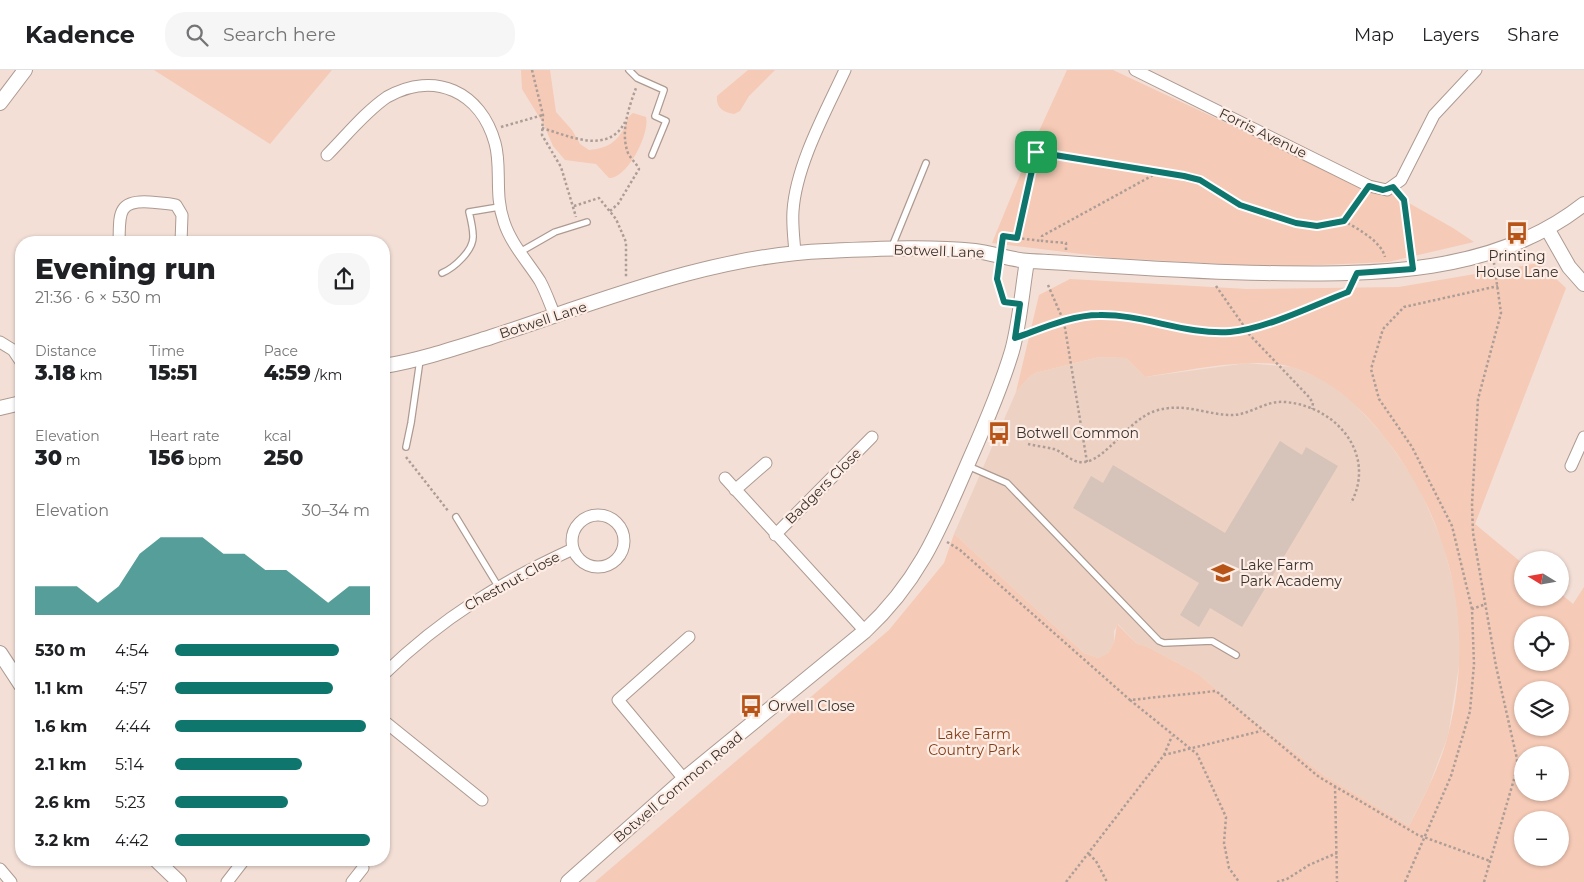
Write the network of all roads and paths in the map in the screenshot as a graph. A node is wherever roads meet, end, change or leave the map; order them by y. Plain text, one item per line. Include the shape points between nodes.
1 (25, 70) edge
2 (532, 70) edge
3 (629, 70) edge
4 (845, 70) edge
5 (1134, 70) edge
6 (1476, 70) edge
7 (639, 79) junction
8 (0, 103) edge
9 (543, 115) junction
10 (626, 121) junction
11 (542, 128) junction
12 (491, 130) junction
13 (326, 155) dead end
14 (652, 155) dead end
15 (926, 163) dead end
16 (1156, 173) junction
17 (1369, 186) junction
18 (1393, 187) junction
19 (1584, 204) edge
20 (573, 206) junction
21 (499, 207) junction
22 (610, 211) junction
23 (1344, 221) junction
24 (587, 222) dead end
25 (578, 225) junction
26 (1548, 230) junction
27 (119, 236) edge
28 (180, 236) edge
29 (1017, 238) junction
30 (1042, 241) junction
31 (891, 249) junction
32 (520, 252) junction
33 (1493, 252) junction
34 (795, 253) junction
35 (1000, 255) junction
36 (1027, 261) junction
37 (1064, 262) junction
38 (1413, 269) junction
39 (1388, 271) junction
40 (442, 273) dead end
41 (1357, 273) junction
42 (1584, 284) edge
43 (1048, 285) dead end
44 (1216, 286) dead end
45 (1498, 286) junction
46 (625, 294) junction
47 (1020, 304) junction
48 (555, 316) junction
49 (1064, 322) junction
50 (1245, 330) junction
51 (1015, 338) junction
52 (0, 342) edge
53 (15, 354) edge
54 (420, 358) junction
55 (390, 365) edge
56 (15, 404) edge
57 (0, 408) edge
58 (1312, 409) junction
59 (872, 437) dead end
60 (1584, 437) edge
61 (1028, 444) dead end
62 (406, 447) joint
63 (1087, 462) junction
64 (766, 463) dead end
65 (967, 466) junction
66 (1571, 466) dead end
67 (725, 478) dead end
68 (735, 490) junction
69 (1351, 503) dead end
70 (456, 517) joint
71 (775, 535) junction
72 (937, 535) junction
73 (573, 549) junction
74 (498, 586) junction
75 (1486, 604) junction
76 (1472, 609) junction
77 (865, 631) junction
78 (689, 637) dead end
79 (0, 653) edge
80 (1236, 655) dead end
81 (390, 669) edge
82 (15, 676) edge
83 (1130, 700) junction
84 (390, 726) edge
85 (1262, 731) junction
86 (1172, 736) junction
87 (1190, 748) junction
88 (1164, 754) junction
89 (684, 779) junction
90 (1335, 786) junction
91 (482, 800) dead end
92 (1423, 837) junction
93 (1338, 853) junction
94 (1089, 854) junction
95 (1490, 861) junction
96 (162, 866) edge
97 (239, 866) edge
98 (363, 868) dead end
99 (0, 869) edge
100 (11, 882) edge
101 (179, 882) edge
102 (227, 882) edge
103 (352, 882) edge
104 (568, 882) edge
105 (1066, 882) edge
106 (1107, 882) edge
107 (1239, 882) edge
108 (1277, 882) edge
109 (1337, 882) edge
110 (1405, 882) edge
111 (1484, 882) edge

1 - 8 street
2 - 9 path
3 - 7 lane
4 - 34 street via 798,184 793,211
5 - 17 street, Forris Avenue
6 - 18 street via 1428,124 1405,172
7 - 10 path
7 - 14 lane via 664,90 655,116 666,121
9 - 11 path
9 - 12 path
10 - 11 path via 616,134 601,141
10 - 22 path via 628,152 640,169
11 - 20 path via 543,138 561,167
12 - 13 street via 477,105 464,94 439,84 422,84 399,90 385,98
12 - 21 street via 498,158
15 - 31 lane
16 - 23 path via 1200,180 1240,205 1296,223 1317,226
16 - 29 path via 1036,152
16 - 30 path via 1042,236
17 - 18 street, Forris Avenue via 1383,190
17 - 23 path
18 - 38 path via 1404,200
19 - 26 street, Botwell Lane
20 - 22 path via 599,198
20 - 25 path
21 - 32 street via 504,224
21 - 40 lane via 469,212 474,238 461,261
22 - 46 path via 628,247
23 - 39 path via 1365,233 1384,252
24 - 25 lane
25 - 32 lane via 556,232
26 - 33 street, Botwell Lane
26 - 42 street via 1569,267
27 - 28 street via 121,212 128,203 135,201 179,208 182,215
29 - 30 path
29 - 35 path via 1003,236
30 - 37 path via 1066,244
31 - 34 street, Botwell Lane
31 - 35 street, Botwell Lane via 951,249
32 - 48 street via 541,283
33 - 38 street, Botwell Lane
33 - 45 path
34 - 46 street, Botwell Lane via 714,267
35 - 36 street, Botwell Lane
35 - 47 path via 997,279 1004,302
36 - 37 street, Botwell Lane
36 - 47 street, Botwell Common Road
37 - 41 street, Botwell Lane via 1171,271
38 - 39 street, Botwell Lane
39 - 41 street, Botwell Lane
41 - 50 path via 1348,292
43 - 49 path
44 - 50 path
45 - 75 path via 1501,313 1478,399 1472,476 1473,533
45 - 76 path via 1404,307 1383,329 1371,369 1378,399 1412,447 1452,526
46 - 48 street, Botwell Lane
47 - 51 street, Botwell Common Road
48 - 54 street, Botwell Lane
49 - 50 path via 1091,315 1109,315 1179,328 1216,332
49 - 51 path
49 - 63 path
50 - 58 path via 1309,397 1313,402
51 - 65 street, Botwell Common Road via 1006,370
52 - 53 street
54 - 55 street, Botwell Lane
54 - 62 lane
56 - 57 street
58 - 63 path via 1274,402 1237,415 1189,408 1154,411 1133,423
58 - 69 path via 1335,423 1353,445 1361,470
59 - 71 street, Badgers Close
60 - 66 street
61 - 63 path via 1053,449 1074,461
62 - 70 path via 404,453
64 - 68 street
65 - 72 street, Botwell Common Road
65 - 80 lane via 1008,483 1159,641 1212,641
67 - 68 street, Badgers Close
68 - 71 street, Badgers Close
70 - 74 lane
71 - 77 street, Badgers Close
72 - 77 street, Botwell Common Road via 903,590
72 - 83 path via 960,550
73 - 73 street, Chestnut Close via 576,528 593,515 614,520 624,539 622,551 609,565 596,567 585,563
73 - 74 street, Chestnut Close
74 - 81 street, Chestnut Close via 439,625
75 - 76 path
75 - 95 path via 1517,759
76 - 92 path via 1474,664 1470,711 1451,776
77 - 89 street, Botwell Common Road
78 - 89 street via 618,700
79 - 82 street
83 - 85 path via 1216,691
83 - 86 path
84 - 91 street
85 - 87 path
85 - 90 path
86 - 87 path
86 - 88 path
87 - 88 path
87 - 107 path via 1196,754 1226,817 1224,844 1229,868
88 - 94 path
89 - 104 street, Botwell Common Road
90 - 92 path
90 - 93 path
92 - 95 path
92 - 110 path
93 - 108 path
93 - 109 path
94 - 105 path
94 - 106 path via 1096,860
95 - 111 path
96 - 101 street
97 - 102 street
98 - 103 street
99 - 100 street

